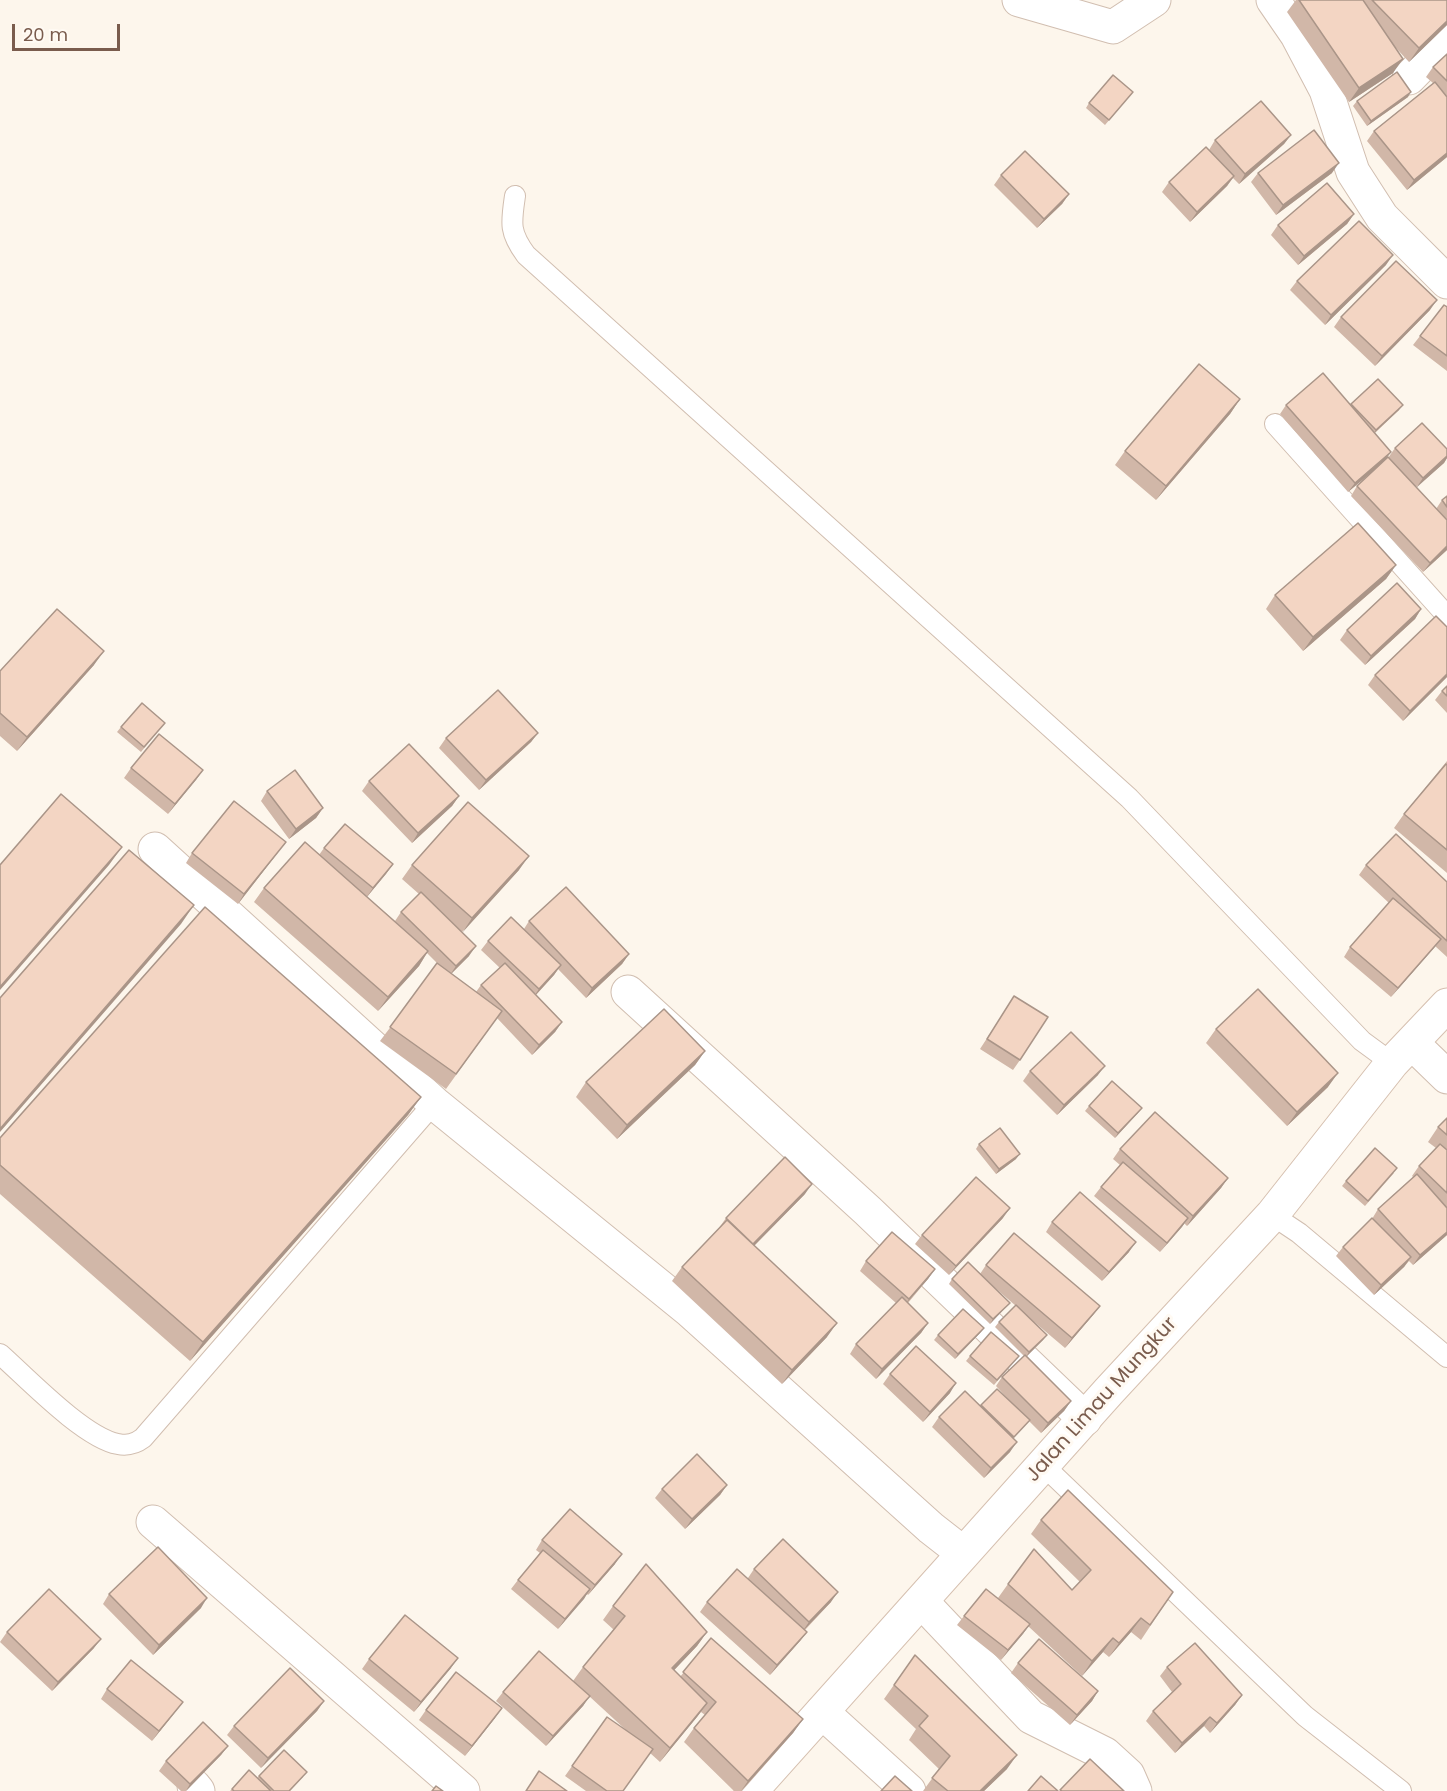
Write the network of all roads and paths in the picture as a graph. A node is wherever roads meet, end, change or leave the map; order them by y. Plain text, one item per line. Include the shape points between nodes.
1 (1019, 0) edge
2 (1154, 0) edge
3 (1273, 0) edge
4 (1447, 39) edge
5 (1409, 78) dead end
6 (515, 196) dead end
7 (1447, 282) edge
8 (1275, 424) dead end
9 (1447, 616) edge
10 (155, 849) dead end
11 (628, 992) dead end
12 (1447, 1005) edge
13 (1403, 1054) junction
14 (1447, 1077) edge
15 (434, 1103) junction
16 (1272, 1215) junction
17 (0, 1354) edge
18 (1447, 1357) edge
19 (1085, 1419) junction
20 (1043, 1465) junction
21 (153, 1522) dead end
22 (963, 1553) junction
23 (922, 1602) junction
24 (822, 1712) junction
25 (463, 1791) edge
26 (751, 1791) edge
27 (909, 1791) edge
28 (1135, 1791) edge
29 (1401, 1791) edge

1 - 2 street via 1113,27
3 - 7 street via 1326,90 1359,181 1382,218
4 - 5 street
6 - 13 lane via 513,238 526,255 1129,798 1362,1041
8 - 9 lane
10 - 15 street
11 - 19 street via 868,1211
12 - 13 street, Jalan Limau Mungkur
13 - 14 street
13 - 16 street, Jalan Limau Mungkur
15 - 17 lane via 135,1444 117,1444 100,1437 62,1410
15 - 22 street via 690,1311
16 - 18 lane via 1299,1233
16 - 19 street, Jalan Limau Mungkur
19 - 20 street, Jalan Limau Mungkur
20 - 22 street, Jalan Limau Mungkur
20 - 29 lane via 1305,1716
21 - 25 street
22 - 23 street, Jalan Limau Mungkur
23 - 24 street, Jalan Limau Mungkur
23 - 28 street via 1031,1717 1105,1754 1128,1775
24 - 26 street, Jalan Limau Mungkur
24 - 27 street

